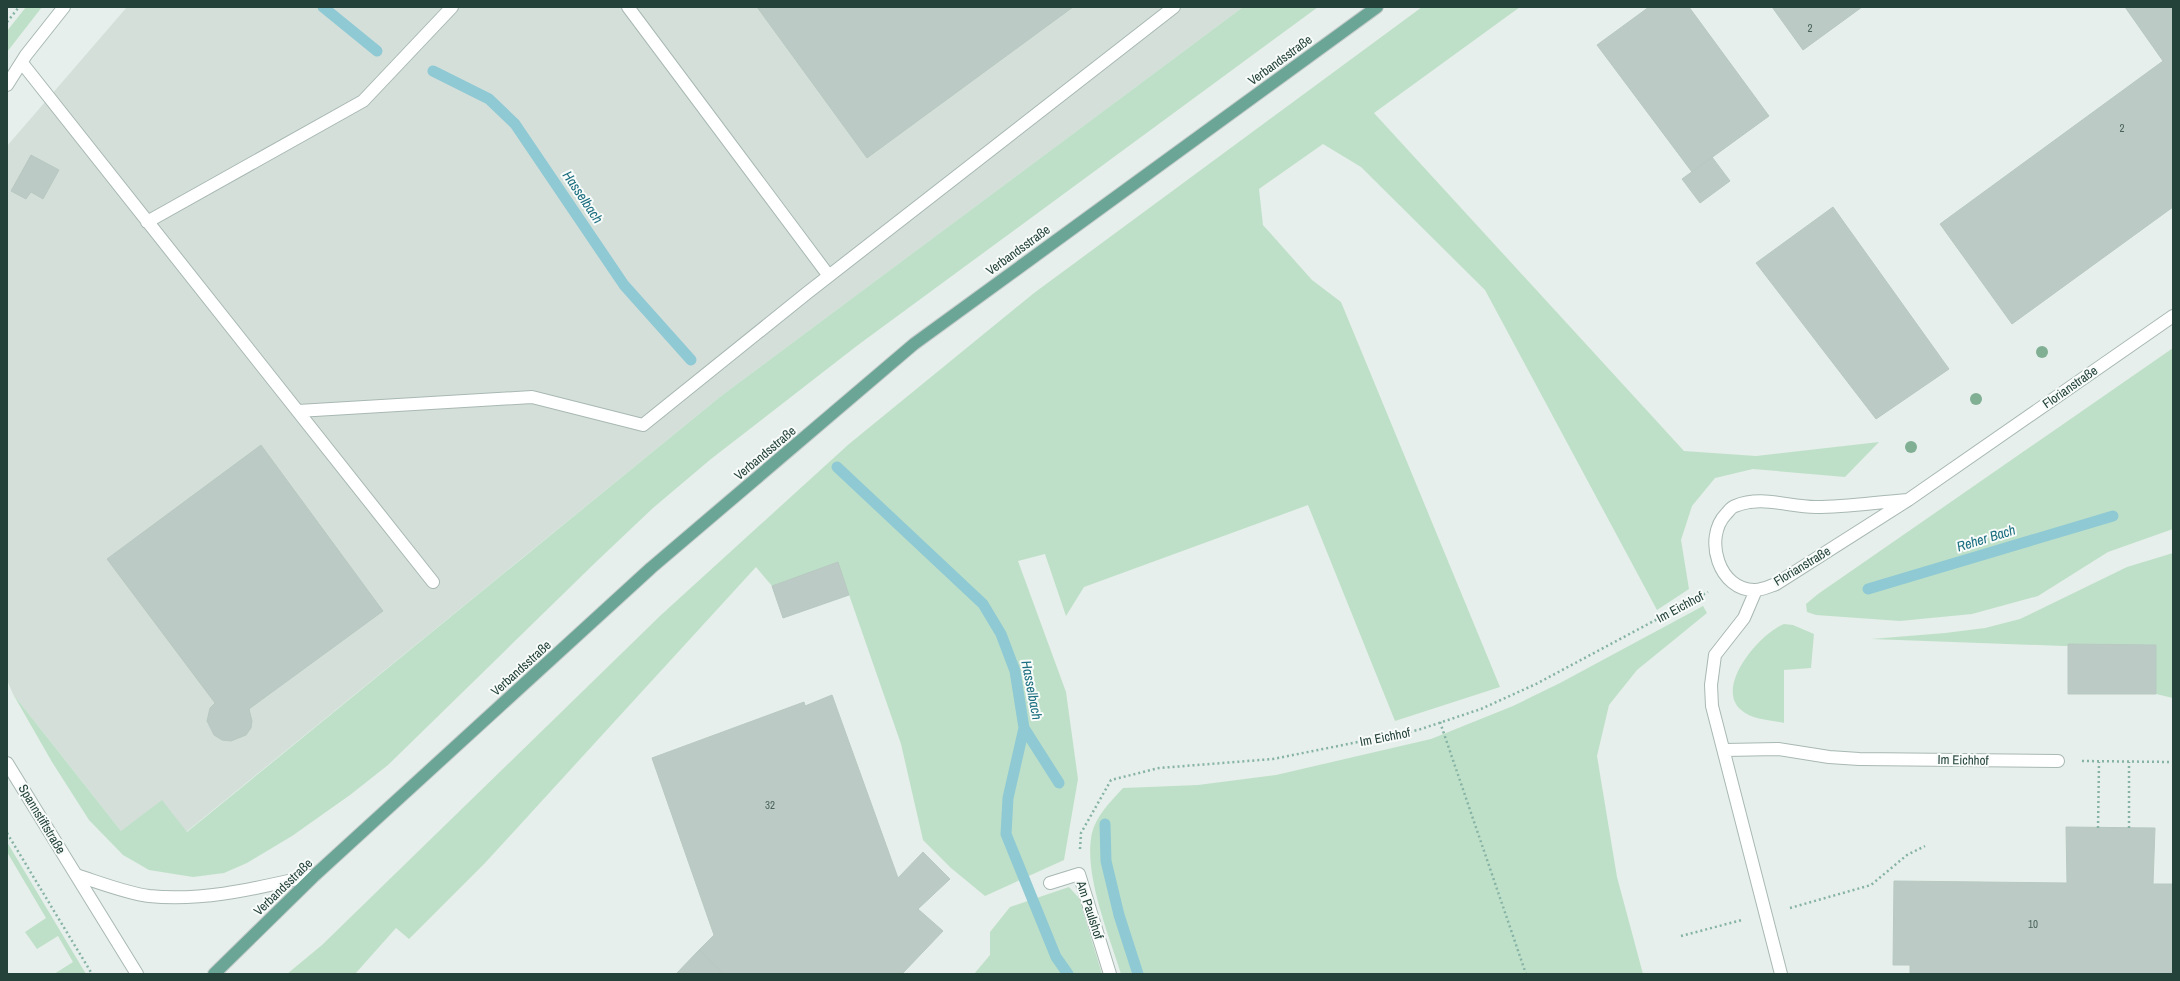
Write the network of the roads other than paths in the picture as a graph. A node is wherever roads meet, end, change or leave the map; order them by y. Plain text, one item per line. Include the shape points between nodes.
1 (64, 7) edge
2 (452, 7) edge
3 (628, 7) edge
4 (1174, 7) edge
5 (1377, 7) edge
6 (22, 63) junction
7 (7, 85) edge
8 (147, 222) junction
9 (829, 276) junction
10 (2173, 316) edge
11 (298, 411) junction
12 (1908, 500) junction
13 (433, 582) dead end
14 (1756, 590) junction
15 (1725, 750) junction
16 (2058, 761) road end
17 (7, 763) edge
18 (76, 875) junction
19 (315, 875) junction
20 (1050, 883) dead end
21 (137, 974) edge
22 (214, 974) edge
23 (1110, 974) edge
24 (1781, 974) edge

1 - 6 street
2 - 8 street via 363,101
3 - 9 street
4 - 9 street
5 - 19 main road, Verbandsstraße via 914,344 651,568
6 - 7 street
6 - 8 street
8 - 11 street
9 - 11 street via 643,425 532,397
10 - 12 street, Florianstraße
11 - 13 street
12 - 14 street, Florianstraße via 1789,577
12 - 14 street via 1816,507 1758,500 1733,506 1721,520 1716,535 1716,554 1729,580 1741,588
14 - 15 street via 1744,618 1715,655 1710,685 1712,706
15 - 16 street, Im Eichhof via 1778,749 1859,759
15 - 24 street
17 - 18 street, Spannstiftstraße
18 - 19 street via 148,896 184,898 237,892
18 - 21 street, Spannstiftstraße
19 - 22 main road, Verbandsstraße
20 - 23 street, Am Paulshof via 1078,874

